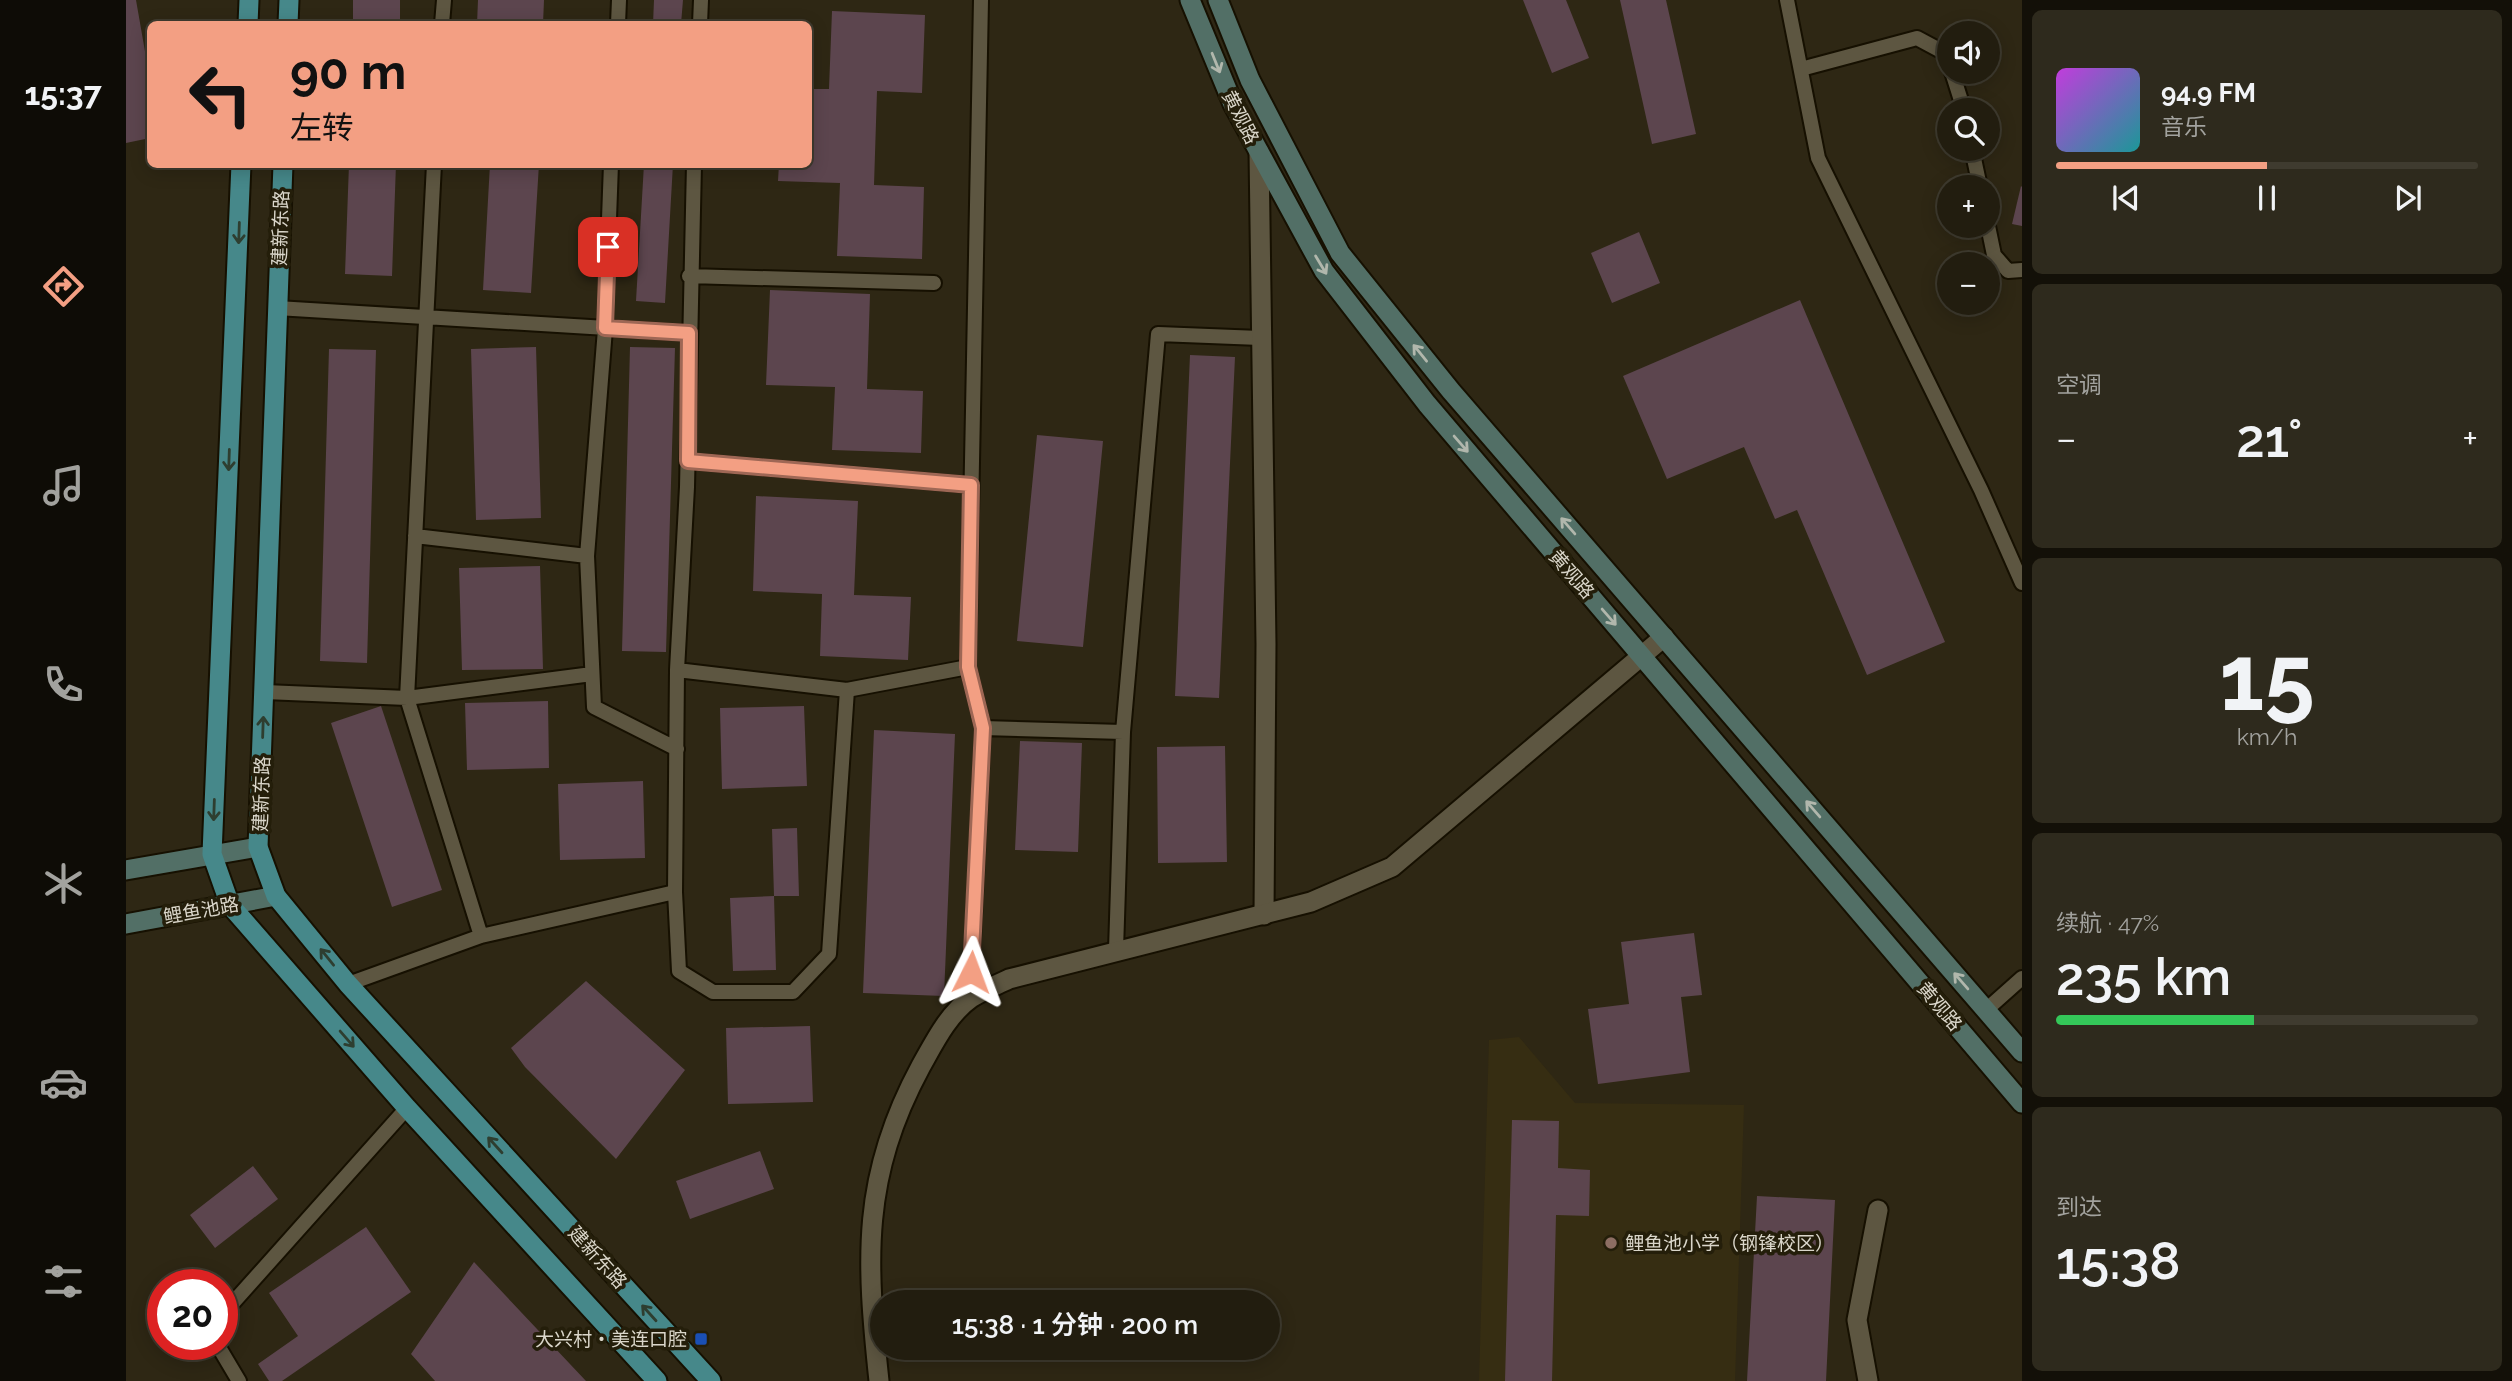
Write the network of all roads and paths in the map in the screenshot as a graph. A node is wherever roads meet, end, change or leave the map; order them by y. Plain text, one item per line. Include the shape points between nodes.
1 (249, 0) edge
2 (289, 0) edge
3 (443, 0) edge
4 (619, 0) edge
5 (701, 0) edge
6 (981, 0) edge
7 (1190, 0) edge
8 (1219, 0) edge
9 (1787, 0) edge
10 (248, 21) edge
11 (288, 21) edge
12 (442, 21) edge
13 (618, 21) edge
14 (700, 21) edge
15 (1937, 49) edge
16 (1801, 69) junction
17 (1259, 152) junction
18 (242, 168) edge
19 (283, 168) edge
20 (434, 168) edge
21 (611, 168) edge
22 (694, 168) edge
23 (1990, 238) edge
24 (2022, 270) edge
25 (690, 276) junction
26 (934, 283) dead end
27 (277, 308) junction
28 (426, 319) junction
29 (605, 328) junction
30 (689, 333) junction
31 (1260, 338) junction
32 (688, 461) junction
33 (971, 485) junction
34 (415, 536) junction
35 (587, 556) junction
36 (2022, 583) edge
37 (1664, 637) junction
38 (1642, 656) junction
39 (968, 667) junction
40 (677, 670) junction
41 (592, 674) junction
42 (847, 690) junction
43 (265, 692) junction
44 (407, 698) junction
45 (983, 728) junction
46 (1123, 732) junction
47 (677, 749) junction
48 (258, 847) junction
49 (212, 854) junction
50 (126, 870) edge
51 (675, 892) junction
52 (276, 896) junction
53 (230, 905) junction
54 (1264, 915) junction
55 (126, 924) edge
56 (481, 936) junction
57 (1116, 950) junction
58 (2022, 978) edge
59 (348, 984) junction
60 (970, 999) junction
61 (1986, 1010) junction
62 (2022, 1052) edge
63 (2022, 1103) edge
64 (407, 1108) junction
65 (1878, 1210) dead end
66 (238, 1297) edge
67 (227, 1360) edge
68 (239, 1381) edge
69 (657, 1381) edge
70 (711, 1381) edge
71 (879, 1381) edge
72 (1868, 1381) edge

1 - 10 main road
2 - 11 main road
3 - 12 lane
4 - 13 lane
5 - 14 lane
6 - 33 lane
7 -> 17 main road, 黄观路 via 1233,104
37 -> 8 main road, 黄观路 via 1451,391 1340,253 1250,80
9 - 16 lane
15 - 16 lane via 1917,38
16 - 36 lane via 1818,158
17 - 31 street
17 -> 38 main road, 黄观路 via 1324,271 1427,404
18 -> 49 main road, 建新东路
19 - 27 main road, 建新东路
20 - 28 lane
21 - 29 lane
22 - 25 lane
23 - 24 lane via 1994,255 2008,271
25 - 26 lane
25 - 30 lane
27 - 28 lane
27 - 43 main road, 建新东路
28 - 29 lane
28 - 34 lane
29 - 30 lane
29 - 35 lane
30 - 32 lane
31 - 46 lane via 1158,334
31 - 54 street via 1266,644
32 - 33 lane
32 - 40 lane
33 - 39 lane
34 - 35 lane
34 - 44 lane
35 - 41 lane
37 - 38 street
61 -> 37 main road, 黄观路
38 - 54 street via 1392,867 1350,887
38 - 63 main road, 黄观路
39 - 42 lane
39 - 45 lane
40 - 42 lane
40 - 47 lane
41 - 44 lane
41 - 47 lane via 594,707
42 - 51 lane via 828,954 793,992 713,992 679,971
43 - 44 lane
48 -> 43 main road, 建新东路
44 - 56 lane
45 - 46 lane
45 - 60 lane
46 - 57 lane
47 - 51 lane
48 - 49 main road
48 - 52 main road, 建新东路
49 - 50 main road
49 - 53 main road, 建新东路
51 - 56 lane
52 - 53 main road, 鲤鱼池路
59 -> 52 main road, 建新东路
53 - 55 main road, 鲤鱼池路
53 -> 64 main road, 建新东路
54 - 57 street
56 - 59 lane
57 - 60 street via 1009,979
58 - 61 lane
70 -> 59 main road, 建新东路
60 - 71 street via 940,1032 903,1100 883,1151 872,1209
61 - 62 main road, 黄观路
64 - 66 lane
64 - 69 main road, 建新东路
65 - 72 street via 1857,1321
67 - 68 lane

